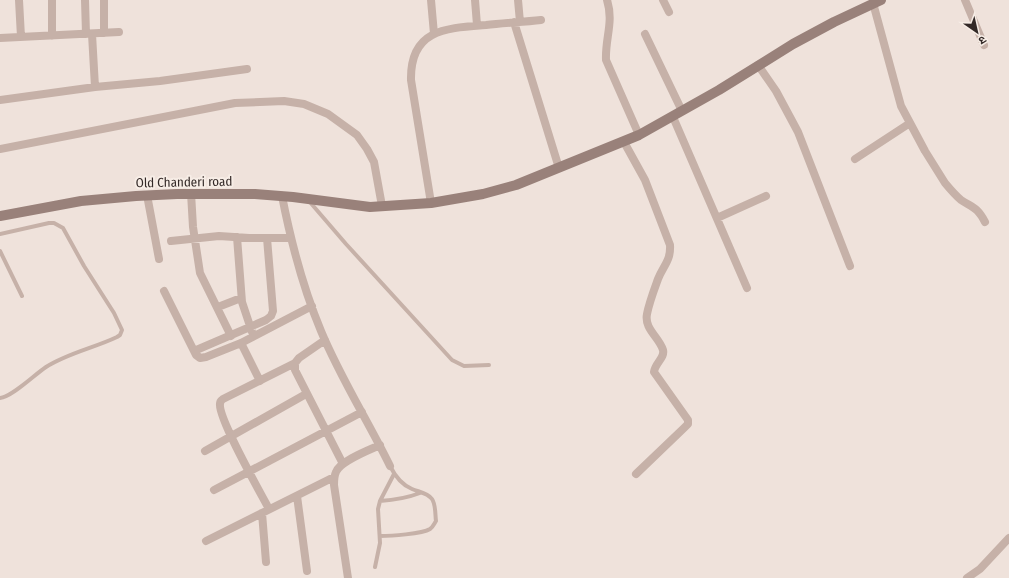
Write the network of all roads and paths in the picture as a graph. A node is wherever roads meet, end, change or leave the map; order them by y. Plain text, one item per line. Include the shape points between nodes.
1 (19, 0) edge
2 (52, 0) edge
3 (85, 0) edge
4 (104, 0) edge
5 (431, 0) edge
6 (475, 0) edge
7 (518, 0) edge
8 (607, 0) edge
9 (663, 0) edge
10 (965, 0) edge
11 (877, 2) edge
12 (669, 12) dead end
13 (541, 20) dead end
14 (517, 22) junction
15 (477, 25) junction
16 (119, 32) dead end
17 (104, 33) junction
18 (89, 34) junction
19 (434, 34) junction
20 (645, 34) dead end
21 (52, 36) junction
22 (21, 37) junction
23 (0, 38) edge
24 (984, 45) dead end
25 (758, 65) junction
26 (248, 69) dead end
27 (95, 86) junction
28 (0, 100) edge
29 (678, 114) junction
30 (910, 123) junction
31 (639, 135) junction
32 (624, 142) junction
33 (0, 149) edge
34 (855, 159) dead end
35 (559, 168) junction
36 (191, 193) junction
37 (147, 195) junction
38 (282, 196) junction
39 (766, 196) dead end
40 (308, 199) junction
41 (430, 203) junction
42 (376, 207) junction
43 (0, 216) edge
44 (717, 218) junction
45 (985, 222) dead end
46 (0, 234) edge
47 (237, 237) junction
48 (267, 238) junction
49 (292, 238) junction
50 (194, 239) junction
51 (171, 241) dead end
52 (0, 251) edge
53 (158, 259) dead end
54 (850, 266) dead end
55 (747, 288) dead end
56 (164, 291) dead end
57 (22, 296) dead end
58 (242, 298) junction
59 (312, 306) junction
60 (218, 307) junction
61 (251, 327) junction
62 (231, 336) junction
63 (254, 336) junction
64 (326, 340) junction
65 (241, 343) junction
66 (194, 351) junction
67 (295, 363) junction
68 (488, 365) dead end
69 (260, 381) junction
70 (306, 394) junction
71 (0, 398) edge
72 (362, 412) junction
73 (326, 431) junction
74 (232, 437) junction
75 (380, 445) junction
76 (205, 451) dead end
77 (343, 464) junction
78 (390, 466) joint
79 (249, 471) junction
80 (394, 474) junction
81 (636, 474) dead end
82 (334, 477) junction
83 (214, 490) dead end
84 (420, 492) junction
85 (297, 496) junction
86 (380, 501) junction
87 (266, 511) junction
88 (380, 536) junction
89 (1009, 538) edge
90 (206, 541) dead end
91 (266, 562) dead end
92 (375, 567) dead end
93 (307, 571) dead end
94 (348, 578) edge
95 (967, 578) edge

1 - 22 street
2 - 21 street
3 - 18 street
4 - 17 street
5 - 19 street
6 - 15 street
7 - 14 street
8 - 31 street via 611,24 606,60
9 - 12 street
10 - 24 street
11 - 25 street, Old Chanderi road via 834,22
11 - 30 street via 897,96
13 - 14 street
14 - 15 street
14 - 35 street
15 - 19 street
16 - 17 street
17 - 18 street
18 - 21 street
18 - 27 street
19 - 41 street via 420,45 411,67
20 - 29 street
21 - 22 street
22 - 23 street
25 - 29 street, Old Chanderi road
25 - 54 street via 776,91 798,132
26 - 27 street via 160,81
27 - 28 street
29 - 31 street, Old Chanderi road
29 - 44 street
30 - 34 street
30 - 45 street via 945,183 952,192 973,206
31 - 32 street, Old Chanderi road
32 - 35 street, Old Chanderi road
32 - 81 street via 645,180 670,245 671,254 658,278 646,315 647,324 663,351 654,372 688,420 688,424
33 - 42 street via 235,103 284,101 304,104 328,114 357,135 374,162
35 - 41 street, Old Chanderi road via 516,185 483,194
36 - 37 street, Old Chanderi road
36 - 38 street, Old Chanderi road
36 - 50 street
37 - 43 street, Old Chanderi road via 81,202
37 - 53 street
38 - 40 street, Old Chanderi road
38 - 49 street
39 - 44 street
40 - 42 street, Old Chanderi road
40 - 68 lane via 452,360 464,366
41 - 42 street, Old Chanderi road
44 - 55 street
46 - 71 lane via 48,223 54,223 62,228 122,330 117,336 47,366 9,395
47 - 48 street
47 - 50 street
47 - 58 street
48 - 49 street
48 - 61 street via 272,314
49 - 59 street
50 - 51 street
50 - 60 street via 200,273
52 - 57 lane
56 - 66 street
58 - 60 street
58 - 61 street
59 - 63 street
59 - 64 street
60 - 62 street
61 - 62 street
61 - 63 street
62 - 66 street
63 - 65 street
64 - 67 street
64 - 72 street
65 - 66 street via 203,358 198,357
65 - 69 street
67 - 69 street
67 - 70 street via 295,370
69 - 74 street via 221,401 221,410
70 - 73 street
70 - 74 street
72 - 73 street
72 - 75 street
73 - 77 street
73 - 79 street
74 - 76 street
74 - 79 street
75 - 77 street
75 - 78 street
77 - 82 street via 335,472
78 - 80 lane
79 - 83 street
79 - 87 street
80 - 84 lane via 405,485
80 - 86 lane
82 - 85 street
82 - 94 street
84 - 86 lane via 408,498
84 - 88 lane via 431,497 434,502 434,525 423,531
85 - 87 street
85 - 93 street
86 - 88 lane
87 - 90 street
87 - 91 street
88 - 92 lane
89 - 95 street via 980,569

